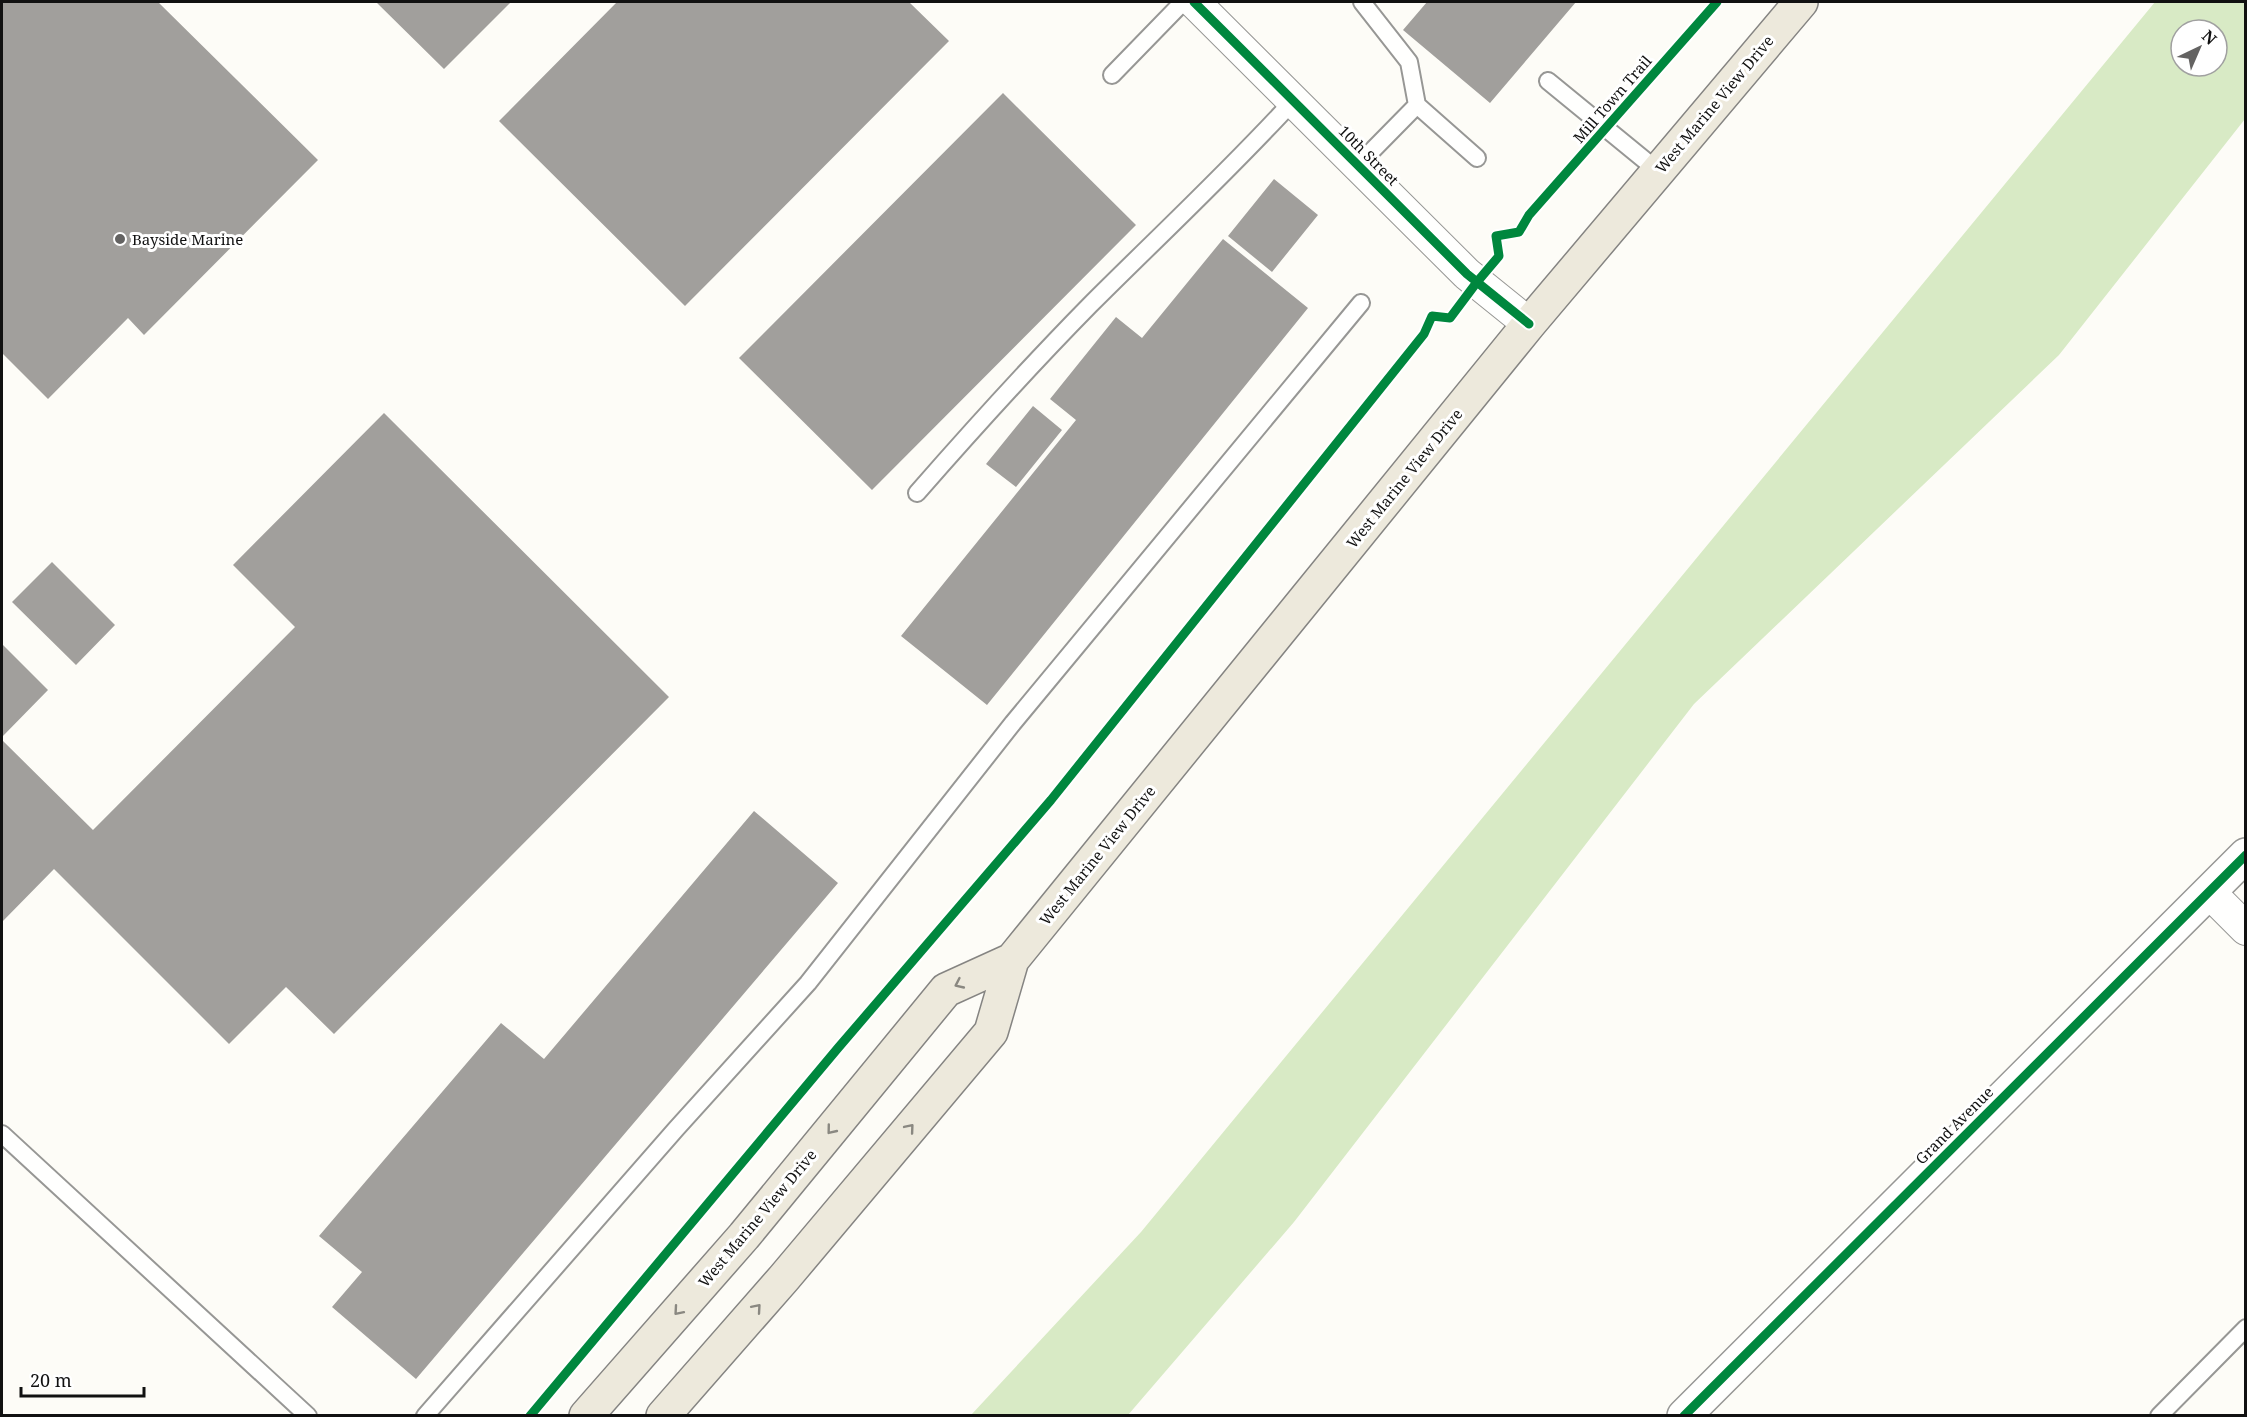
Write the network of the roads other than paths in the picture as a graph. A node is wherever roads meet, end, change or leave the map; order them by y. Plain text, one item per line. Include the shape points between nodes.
1 (1183, 2) edge
2 (1194, 2) edge
3 (1362, 2) edge
4 (1801, 2) edge
5 (1112, 75) dead end
6 (1548, 81) dead end
7 (1293, 101) junction
8 (1418, 105) junction
9 (1477, 158) dead end
10 (1358, 165) junction
11 (1658, 171) junction
12 (1360, 303) dead end
13 (1529, 324) junction
14 (917, 493) dead end
15 (2246, 855) edge
16 (2209, 892) junction
17 (2246, 929) edge
18 (1012, 960) junction
19 (2, 1134) edge
20 (2246, 1328) edge
21 (301, 1413) edge
22 (425, 1416) edge
23 (586, 1416) edge
24 (663, 1416) edge
25 (1684, 1416) edge
26 (2159, 1416) edge

1 - 5 lane
2 - 7 street, 10th Street
3 - 8 lane via 1409,62
4 - 11 main road, West Marine View Drive
6 - 11 lane
7 - 10 street, 10th Street
7 - 14 lane via 1255,144 1082,313 988,411
8 - 9 lane
8 - 10 lane
10 - 13 street, 10th Street via 1467,274
11 - 13 main road, West Marine View Drive
12 - 22 lane via 1013,723 808,984
13 - 18 main road, West Marine View Drive
15 - 16 street, Grand Avenue
16 - 17 street
16 - 25 street, Grand Avenue
18 -> 23 main road, West Marine View Drive via 946,990 744,1236
24 -> 18 main road, West Marine View Drive via 991,1032
19 - 21 lane
20 - 26 lane

